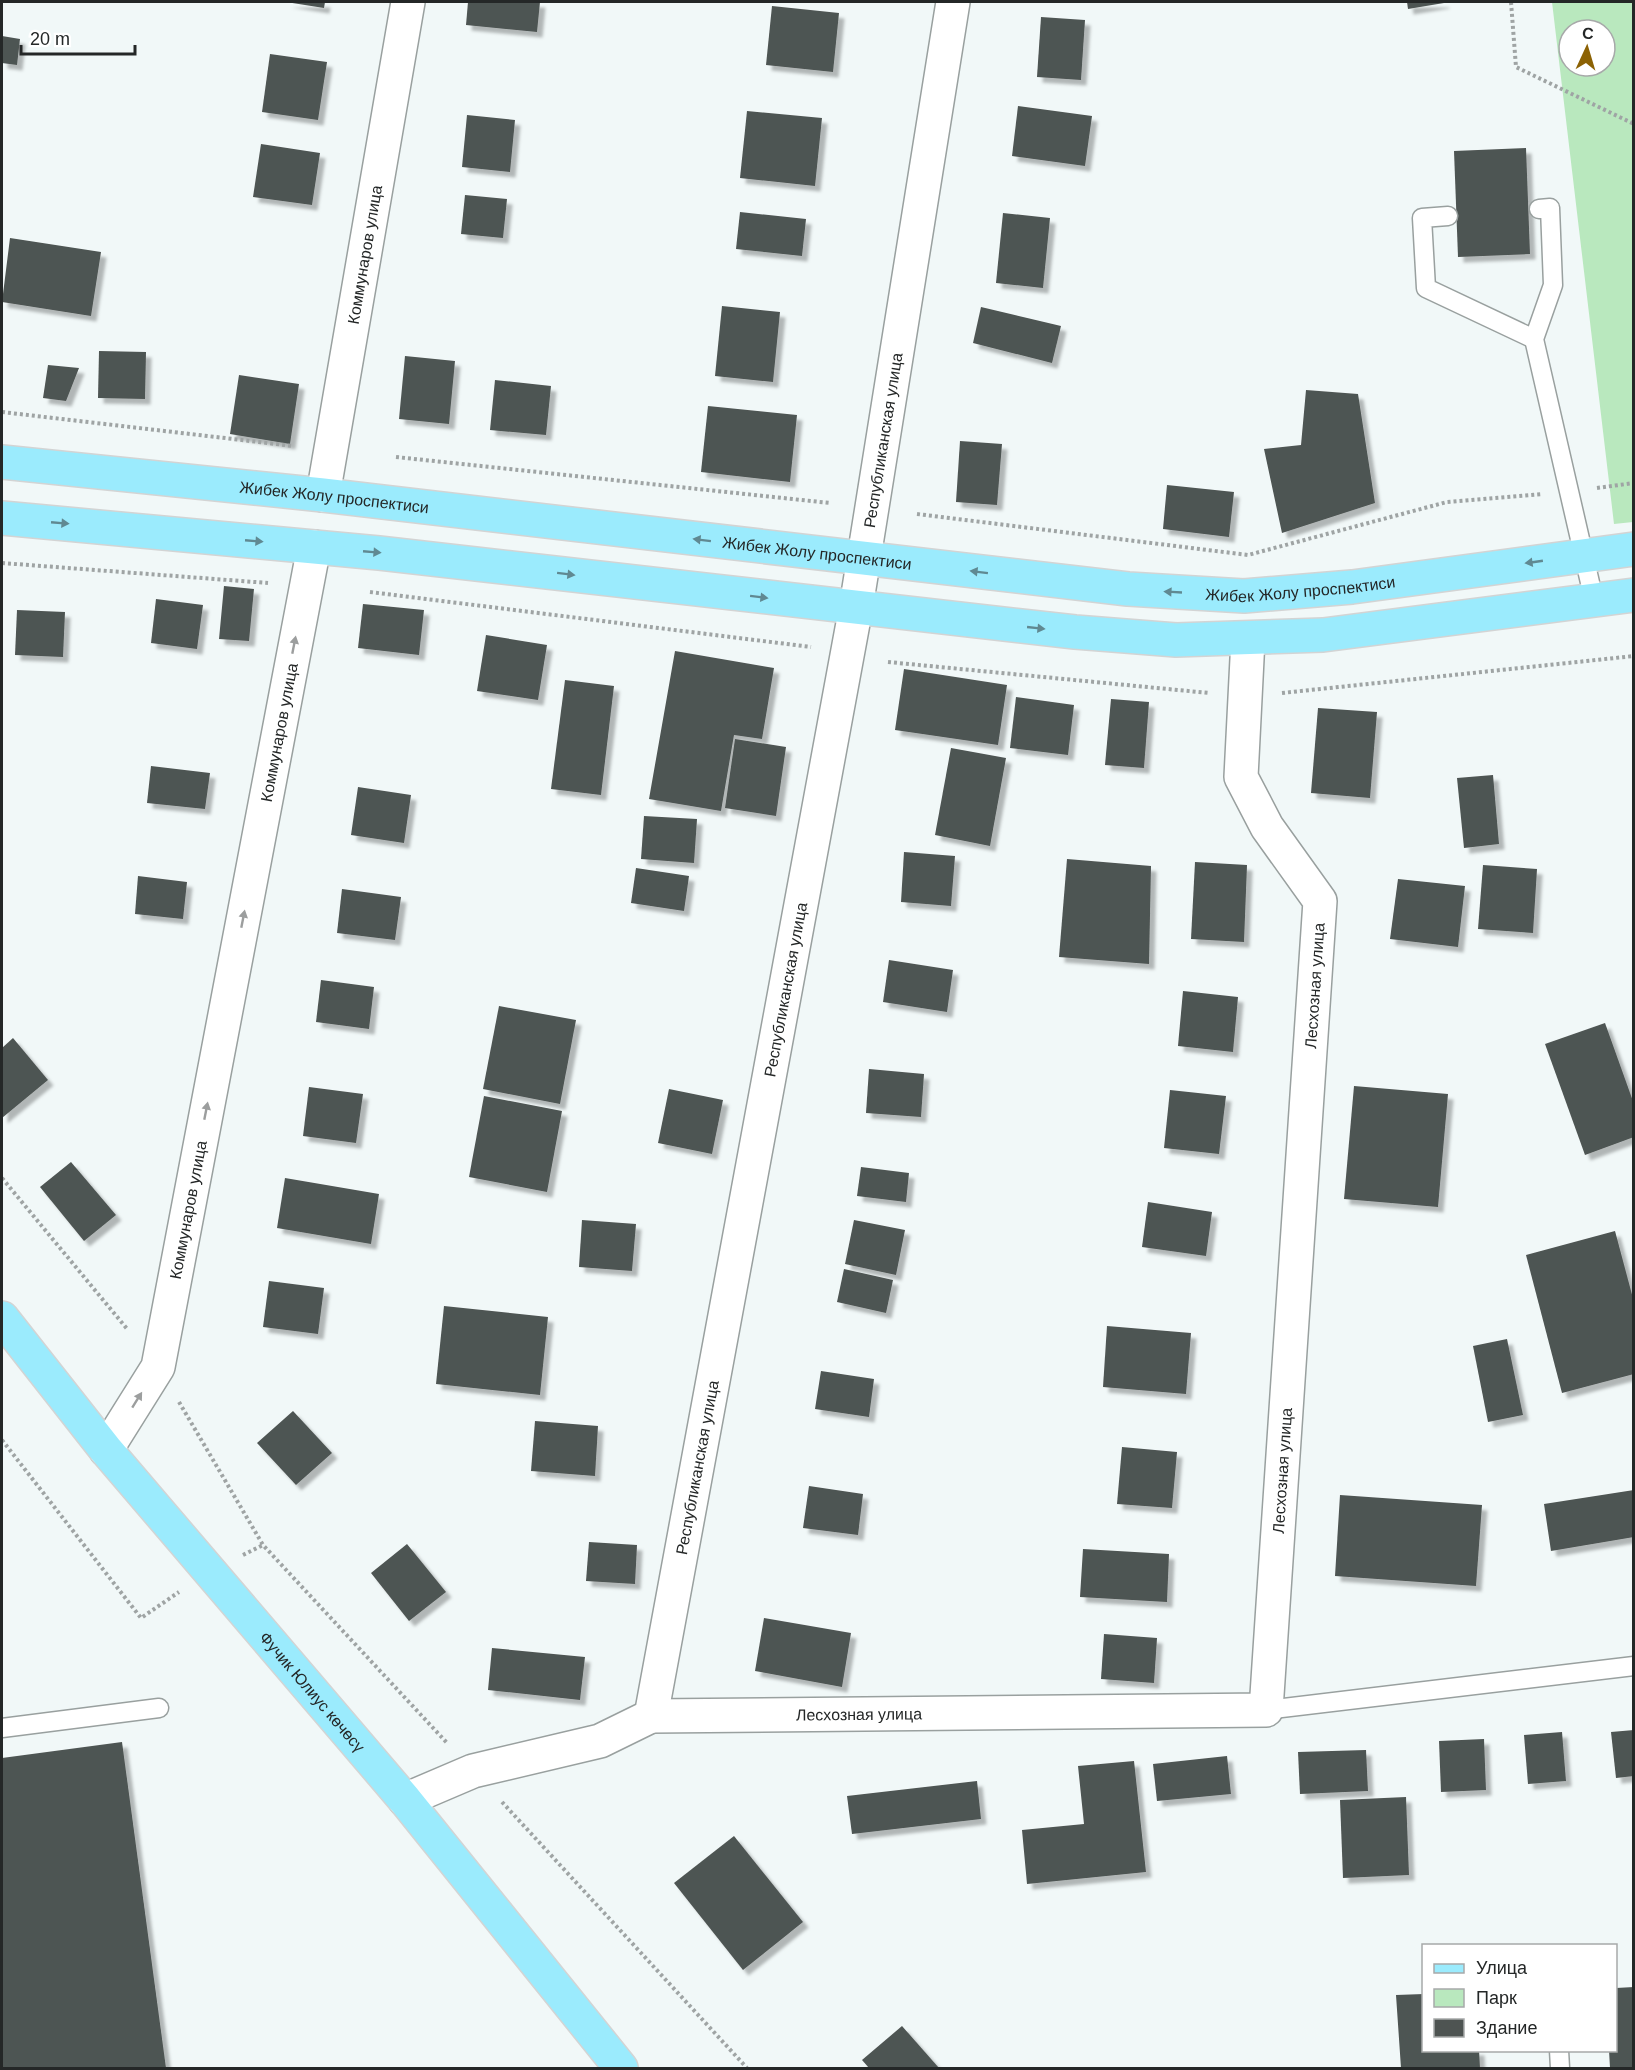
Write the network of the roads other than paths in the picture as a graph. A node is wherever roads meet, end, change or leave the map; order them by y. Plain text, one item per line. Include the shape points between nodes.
1 (408, 2) edge
2 (953, 2) edge
3 (1539, 209) dead end
4 (1448, 216) dead end
5 (1534, 339) junction
6 (2, 462) edge
7 (323, 495) junction
8 (2, 518) edge
9 (314, 547) junction
10 (1634, 549) edge
11 (1584, 555) junction
12 (863, 559) junction
13 (1634, 595) edge
14 (1594, 600) junction
15 (856, 607) junction
16 (1248, 639) junction
17 (2, 1318) edge
18 (106, 1450) junction
19 (1634, 1666) edge
20 (159, 1708) dead end
21 (1266, 1710) junction
22 (651, 1716) junction
23 (2, 1728) edge
24 (405, 1800) junction
25 (1559, 2052) edge
26 (621, 2068) edge
27 (1560, 2068) edge

1 - 7 street, Коммунаров улица
2 - 12 street, Республиканская улица
3 - 5 lane via 1550,208 1553,285
4 - 5 lane via 1422,218 1426,288
5 - 11 lane
6 - 7 main road, Жибек Жолу проспектиси
7 - 9 main road, Коммунаров улица
12 -> 7 main road, Жибек Жолу проспектиси
8 -> 9 main road
9 -> 15 main road
18 -> 9 street, Коммунаров улица via 158,1367
10 - 11 main road, Жибек Жолу проспектиси
11 -> 12 main road, Жибек Жолу проспектиси via 1352,587 1244,596 1128,589
11 - 14 lane
12 - 15 street, Республиканская улица
13 - 14 main road
14 - 16 main road via 1323,636
15 -> 16 main road via 1075,632 1176,640
15 - 22 street, Республиканская улица
16 - 21 street, Лесхозная улица via 1241,777 1267,827 1320,901
17 - 18 main road, Фучик Юлиус көчөсү
18 - 24 main road, Фучик Юлиус көчөсү
19 - 21 lane
20 - 23 lane
21 - 22 street, Лесхозная улица
22 - 24 street via 600,1741 473,1771
24 - 26 main road, Фучик Юлиус көчөсү
25 - 27 lane

